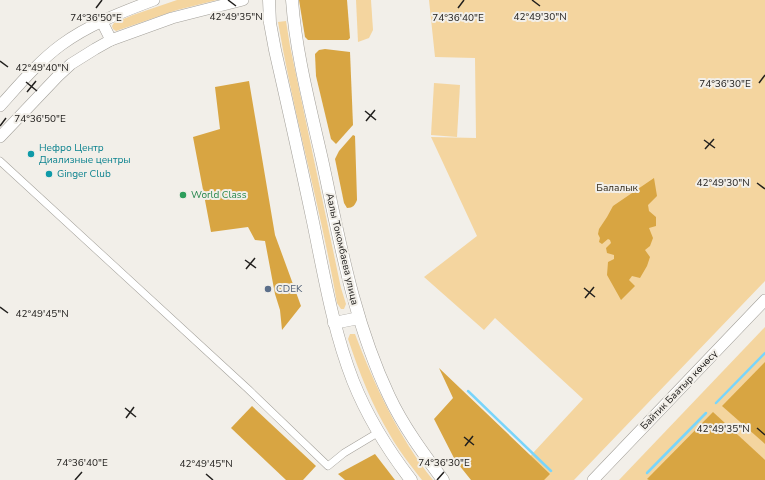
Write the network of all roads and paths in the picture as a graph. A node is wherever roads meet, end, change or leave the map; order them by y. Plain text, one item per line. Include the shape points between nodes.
1 (154, 0) edge
2 (243, 0) edge
3 (268, 0) edge
4 (292, 0) edge
5 (102, 22) junction
6 (111, 40) junction
7 (0, 106) edge
8 (0, 137) edge
9 (0, 161) edge
10 (765, 300) edge
11 (359, 318) junction
12 (334, 323) junction
13 (379, 432) junction
14 (411, 480) edge
15 (443, 480) edge
16 (592, 480) edge

1 - 5 main road
2 - 6 main road via 172,18
3 - 12 main road via 270,23
4 - 11 main road, Аалы Токомбаева улица via 298,46 314,123 350,289
5 - 6 main road
5 - 7 main road via 73,36 60,46
6 - 8 main road via 71,64
9 - 13 street via 228,370 328,466
10 - 16 main road, Байтик Баатыр көчөсү
11 - 12 main road
11 - 15 main road, Аалы Токомбаева улица via 389,396 410,434
12 - 13 main road via 353,381
13 - 14 main road

